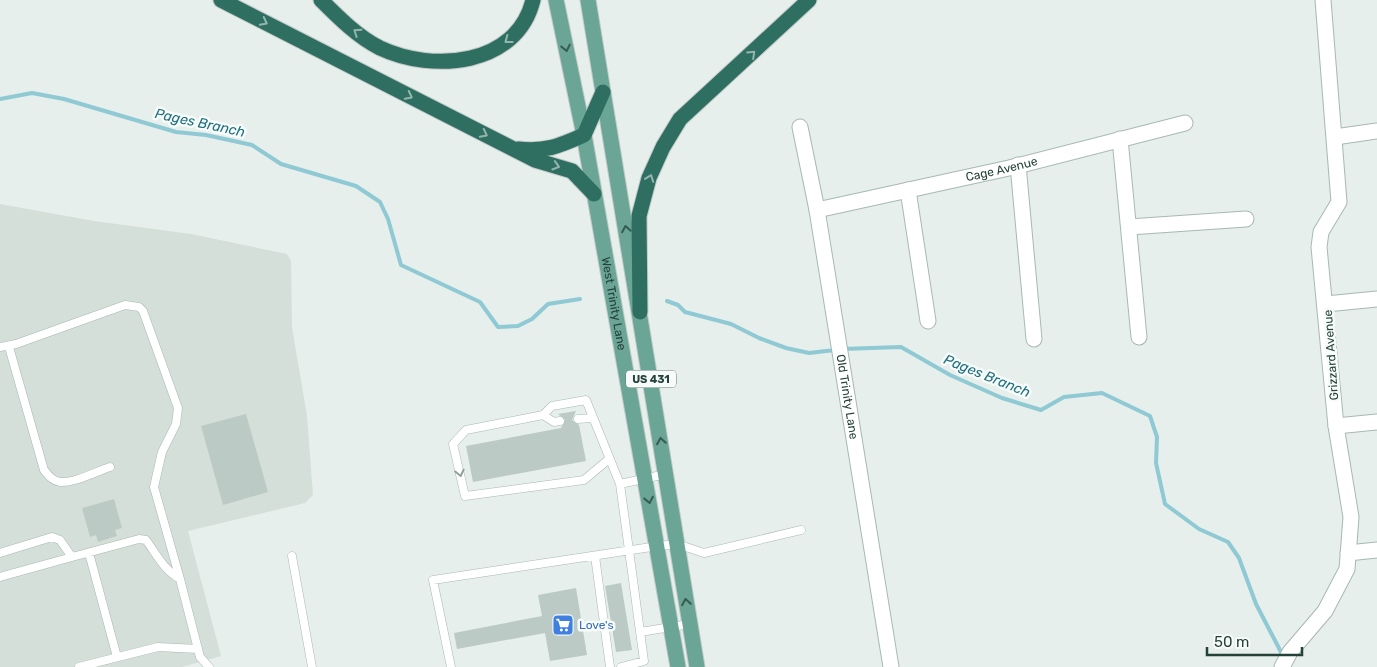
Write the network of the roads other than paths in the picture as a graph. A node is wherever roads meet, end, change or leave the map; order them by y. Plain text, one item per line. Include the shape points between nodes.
1 (221, 0) edge
2 (321, 0) edge
3 (533, 0) edge
4 (556, 0) edge
5 (588, 0) edge
6 (809, 0) edge
7 (1323, 0) edge
8 (603, 92) junction
9 (1185, 123) dead end
10 (800, 127) dead end
11 (1377, 131) edge
12 (584, 135) junction
13 (1335, 137) junction
14 (1120, 140) junction
15 (512, 148) junction
16 (1018, 165) junction
17 (908, 190) junction
18 (594, 194) junction
19 (817, 210) junction
20 (1246, 219) dead end
21 (1129, 227) junction
22 (1377, 299) edge
23 (1326, 304) junction
24 (640, 312) junction
25 (928, 321) dead end
26 (1139, 337) dead end
27 (1034, 339) dead end
28 (0, 347) edge
29 (9, 347) junction
30 (543, 415) junction
31 (592, 418) junction
32 (578, 419) dead end
33 (560, 422) dead end
34 (1377, 422) edge
35 (1336, 426) junction
36 (609, 459) junction
37 (110, 467) dead end
38 (666, 474) junction
39 (645, 479) junction
40 (620, 484) junction
41 (800, 530) dead end
42 (677, 544) junction
43 (658, 546) junction
44 (629, 550) junction
45 (1377, 550) edge
46 (0, 553) edge
47 (89, 553) junction
48 (1348, 553) junction
49 (292, 556) dead end
50 (595, 556) junction
51 (72, 557) junction
52 (0, 577) edge
53 (180, 579) junction
54 (690, 624) junction
55 (671, 628) junction
56 (640, 632) junction
57 (198, 649) junction
58 (117, 657) junction
59 (79, 667) edge
60 (208, 667) edge
61 (312, 667) edge
62 (451, 667) edge
63 (610, 667) edge
64 (621, 667) edge
65 (678, 667) edge
66 (697, 667) edge
67 (891, 667) edge
68 (1282, 667) edge

1 -> 15 highway
3 -> 2 highway via 530,15 514,35 492,51 443,63 415,60 380,48 344,24
4 -> 12 main road, West Trinity Lane / US 431
5 - 8 main road, West Trinity Lane / US 431
24 -> 6 highway via 639,216 649,178 663,147 680,119
7 - 13 street
8 - 12 highway
24 -> 8 main road, West Trinity Lane / US 431
9 - 14 street, Cage Avenue
10 - 19 street, Old Trinity Lane
11 - 13 street
12 - 15 highway via 553,149
12 - 18 main road, West Trinity Lane / US 431
13 - 23 street via 1339,202 1321,232 1319,246
14 - 16 street, Cage Avenue
14 - 21 street
15 -> 18 highway via 535,160 572,171
16 - 17 street, Cage Avenue
16 - 27 street
17 - 19 street, Cage Avenue
17 - 25 street
18 - 39 main road, West Trinity Lane / US 431
19 - 67 street, Old Trinity Lane
20 - 21 street
21 - 26 street
22 - 23 street, Grizzard Avenue
23 - 35 street, Grizzard Avenue
38 -> 24 main road, West Trinity Lane / US 431
28 - 29 lane
29 - 37 lane via 44,470 59,482
29 - 53 lane via 125,305 139,306 143,311 178,408 176,424 162,452 154,488
30 - 31 lane via 552,406 586,400
30 - 33 lane
30 -> 36 lane via 466,430 453,444 465,496 584,480
31 - 32 lane
31 - 36 lane
34 - 35 street
35 - 48 street, Grizzard Avenue via 1351,517
36 - 40 lane
38 - 39 lane
38 - 42 main road, West Trinity Lane / US 431
39 - 40 lane
39 -> 43 main road, West Trinity Lane / US 431
40 - 44 lane
41 - 42 lane via 704,553
42 - 43 lane
54 -> 42 main road, West Trinity Lane / US 431
43 - 44 lane
43 - 55 main road, West Trinity Lane / US 431
44 - 50 lane
44 - 56 lane
45 - 48 street
46 - 51 lane via 52,537 60,540
47 - 51 lane
47 - 53 lane via 139,539 146,540 161,563
47 - 58 lane
48 - 68 street, Grizzard Avenue via 1348,569 1325,611 1290,652
49 - 61 lane
50 - 62 lane via 433,580
50 - 63 lane
51 - 52 lane
53 - 57 lane
54 - 55 lane
54 - 66 main road, West Trinity Lane / US 431
55 - 56 lane
55 - 65 main road, West Trinity Lane / US 431
56 - 64 lane via 644,661
57 - 58 lane via 158,647
57 - 60 lane
58 - 59 lane

